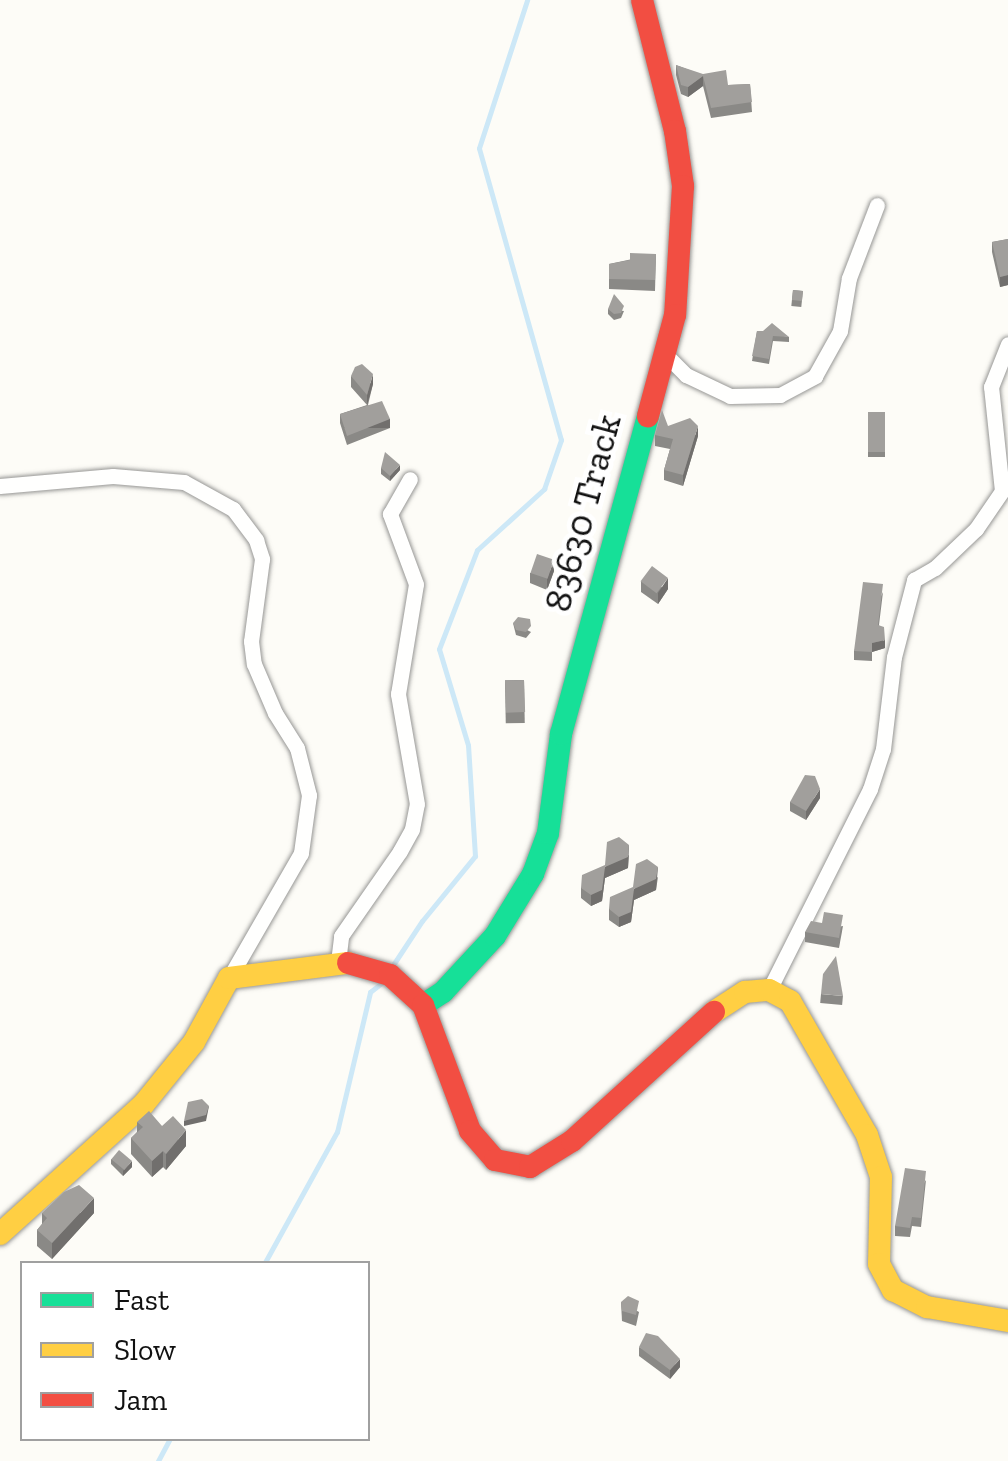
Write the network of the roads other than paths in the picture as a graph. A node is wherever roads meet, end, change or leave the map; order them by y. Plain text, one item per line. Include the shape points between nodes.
1 (642, 0) edge
2 (877, 205) dead end
3 (1008, 344) edge
4 (665, 354) junction
5 (410, 479) dead end
6 (0, 486) edge
7 (338, 962) junction
8 (229, 978) junction
9 (769, 990) junction
10 (423, 1005) junction
11 (0, 1234) edge
12 (1008, 1321) edge

1 - 4 street, 83630 Track via 676,131 683,186 675,315
2 - 4 street via 849,278 840,331 815,376 780,395 730,396 686,374
3 - 9 street via 991,386 1002,491 976,529 914,580 870,789
4 - 10 street, 83630 Track via 570,699 548,833 534,874 495,936
5 - 7 street via 390,514 416,584 398,694 417,804 400,851 342,936
6 - 8 street via 112,476 184,482 233,509 256,540 262,560 250,642 254,664 297,748 310,795 302,853
7 - 8 street
7 - 10 street via 390,975
8 - 11 street via 194,1042 144,1105
9 - 10 street via 745,992 716,1011 572,1141 530,1167 496,1160 470,1131
9 - 12 street via 790,1001 803,1020 871,1145 881,1177 878,1264 893,1290 927,1307

